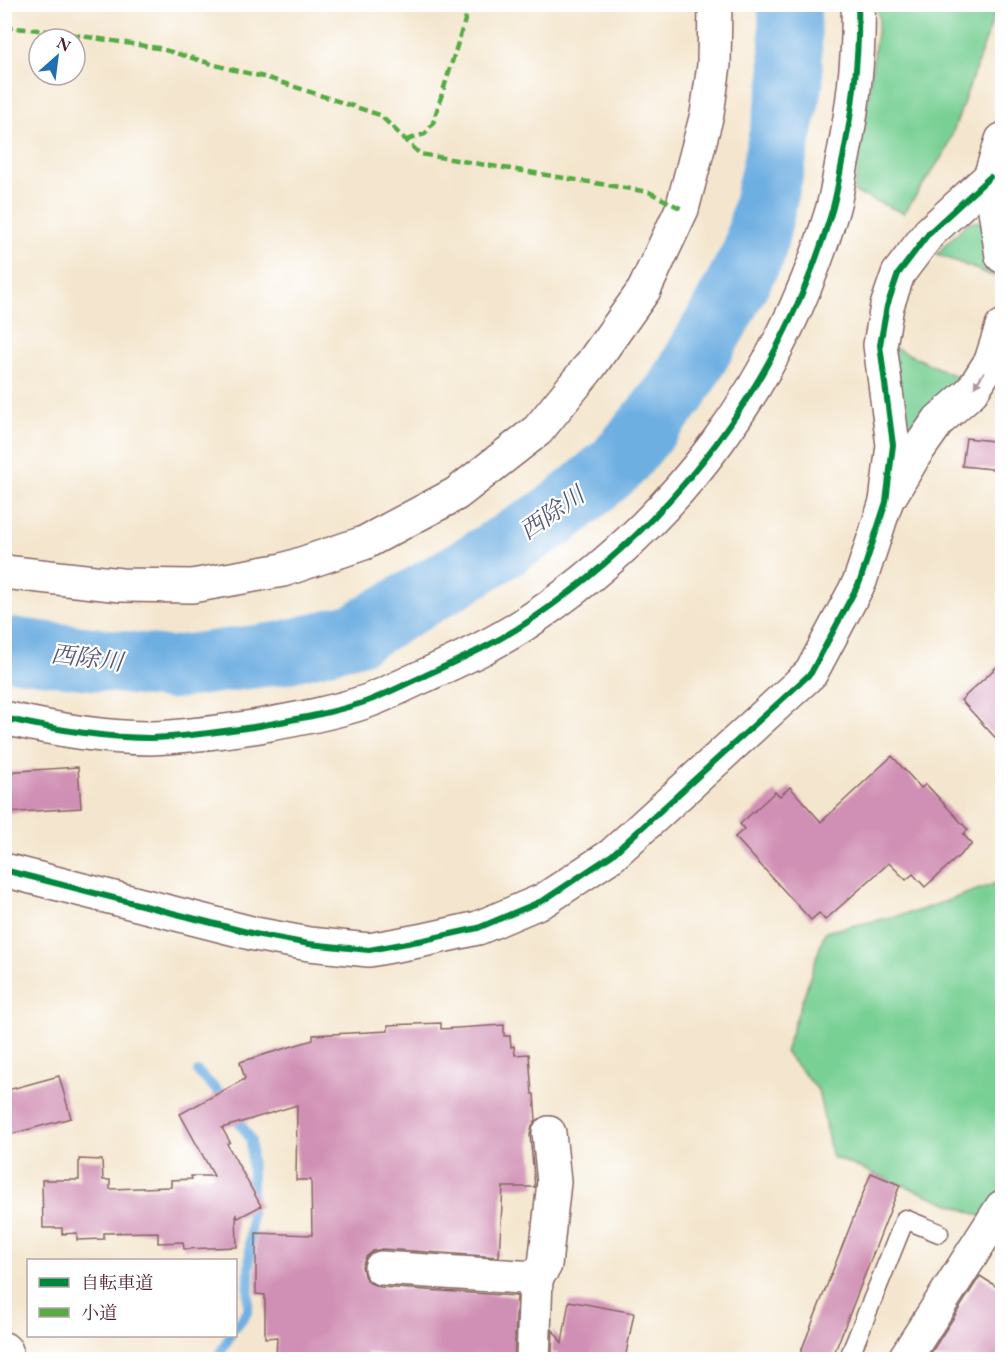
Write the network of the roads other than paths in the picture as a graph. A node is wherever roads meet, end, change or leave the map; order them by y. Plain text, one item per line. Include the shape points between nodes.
1 (715, 4) edge
2 (858, 4) edge
3 (1002, 140) edge
4 (990, 177) junction
5 (1002, 256) edge
6 (1002, 327) edge
7 (886, 502) junction
8 (4, 572) edge
9 (4, 718) edge
10 (4, 870) edge
11 (549, 1133) dead end
12 (1002, 1207) edge
13 (939, 1233) dead end
14 (381, 1268) dead end
15 (536, 1278) junction
16 (533, 1359) edge
17 (848, 1359) edge
18 (904, 1359) edge

1 - 8 street via 714,65 707,114 682,209 644,290 538,430 456,494 364,543 282,570 192,586 121,585
2 - 9 street via 856,74 832,211 788,327 752,393 716,446 672,500 582,583 529,621 462,659 368,701 326,714 221,732 151,738 92,735
3 - 4 street
4 - 5 street
4 - 7 street via 929,233 898,274 887,306 880,345 892,445
6 -> 7 street via 991,361 972,390 939,420
7 - 10 street via 860,581 811,673 612,855 544,900 489,924 369,950 309,944 255,934
11 - 15 street via 554,1182 545,1265
12 - 18 street
13 - 17 lane via 905,1218
14 - 15 street
15 - 16 street

